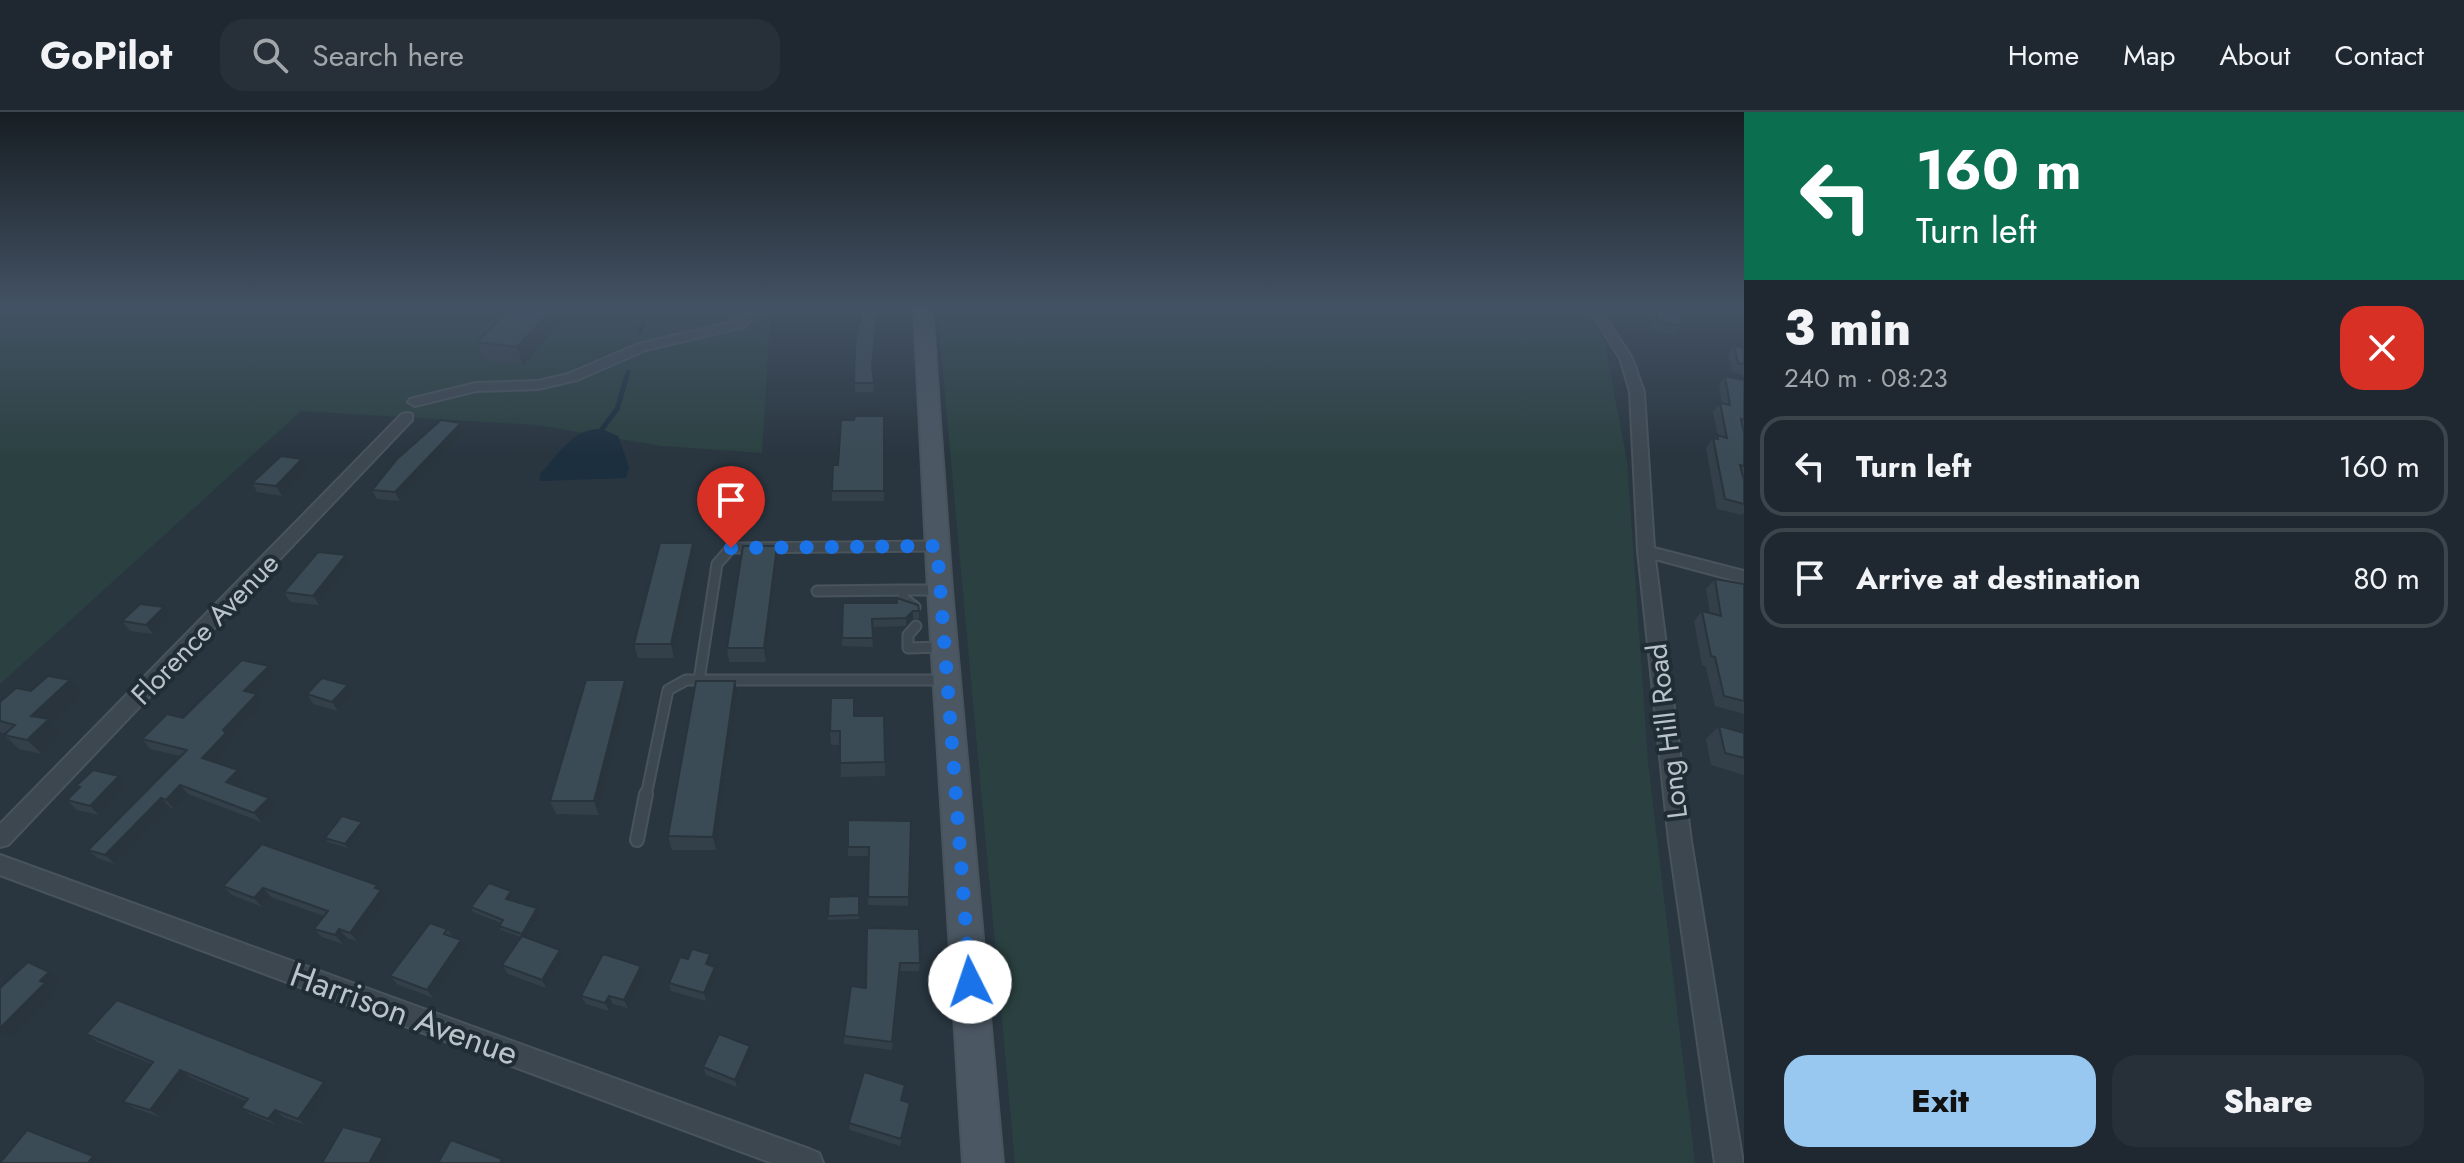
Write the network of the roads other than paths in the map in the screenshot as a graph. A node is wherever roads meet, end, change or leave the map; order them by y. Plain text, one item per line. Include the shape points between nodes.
1 (621, 356) edge
2 (926, 356) edge
3 (1625, 356) edge
4 (937, 546) junction
5 (1646, 551) junction
6 (1744, 577) edge
7 (940, 590) junction
8 (817, 591) dead end
9 (902, 598) junction
10 (915, 607) edge
11 (900, 626) edge
12 (916, 626) dead end
13 (908, 635) junction
14 (944, 647) junction
15 (699, 680) junction
16 (947, 680) junction
17 (0, 838) edge
18 (637, 840) dead end
19 (0, 865) edge
20 (809, 1163) edge
21 (983, 1163) edge
22 (1729, 1163) edge

1 - 17 street, Florence Avenue via 572,377 538,385 476,387 411,410
2 - 4 main road
3 - 5 street, Long Hill Road via 1637,392
4 - 7 main road
4 - 15 lane via 731,548 717,564
5 - 6 street
5 - 22 street, Long Hill Road via 1680,841
7 - 9 lane
7 - 14 main road
8 - 9 lane
9 - 10 lane
11 - 13 lane
12 - 13 lane
13 - 14 lane via 908,648
14 - 16 main road
15 - 16 lane
15 - 18 lane via 668,690
16 - 21 main road
19 - 20 street, Harrison Avenue

